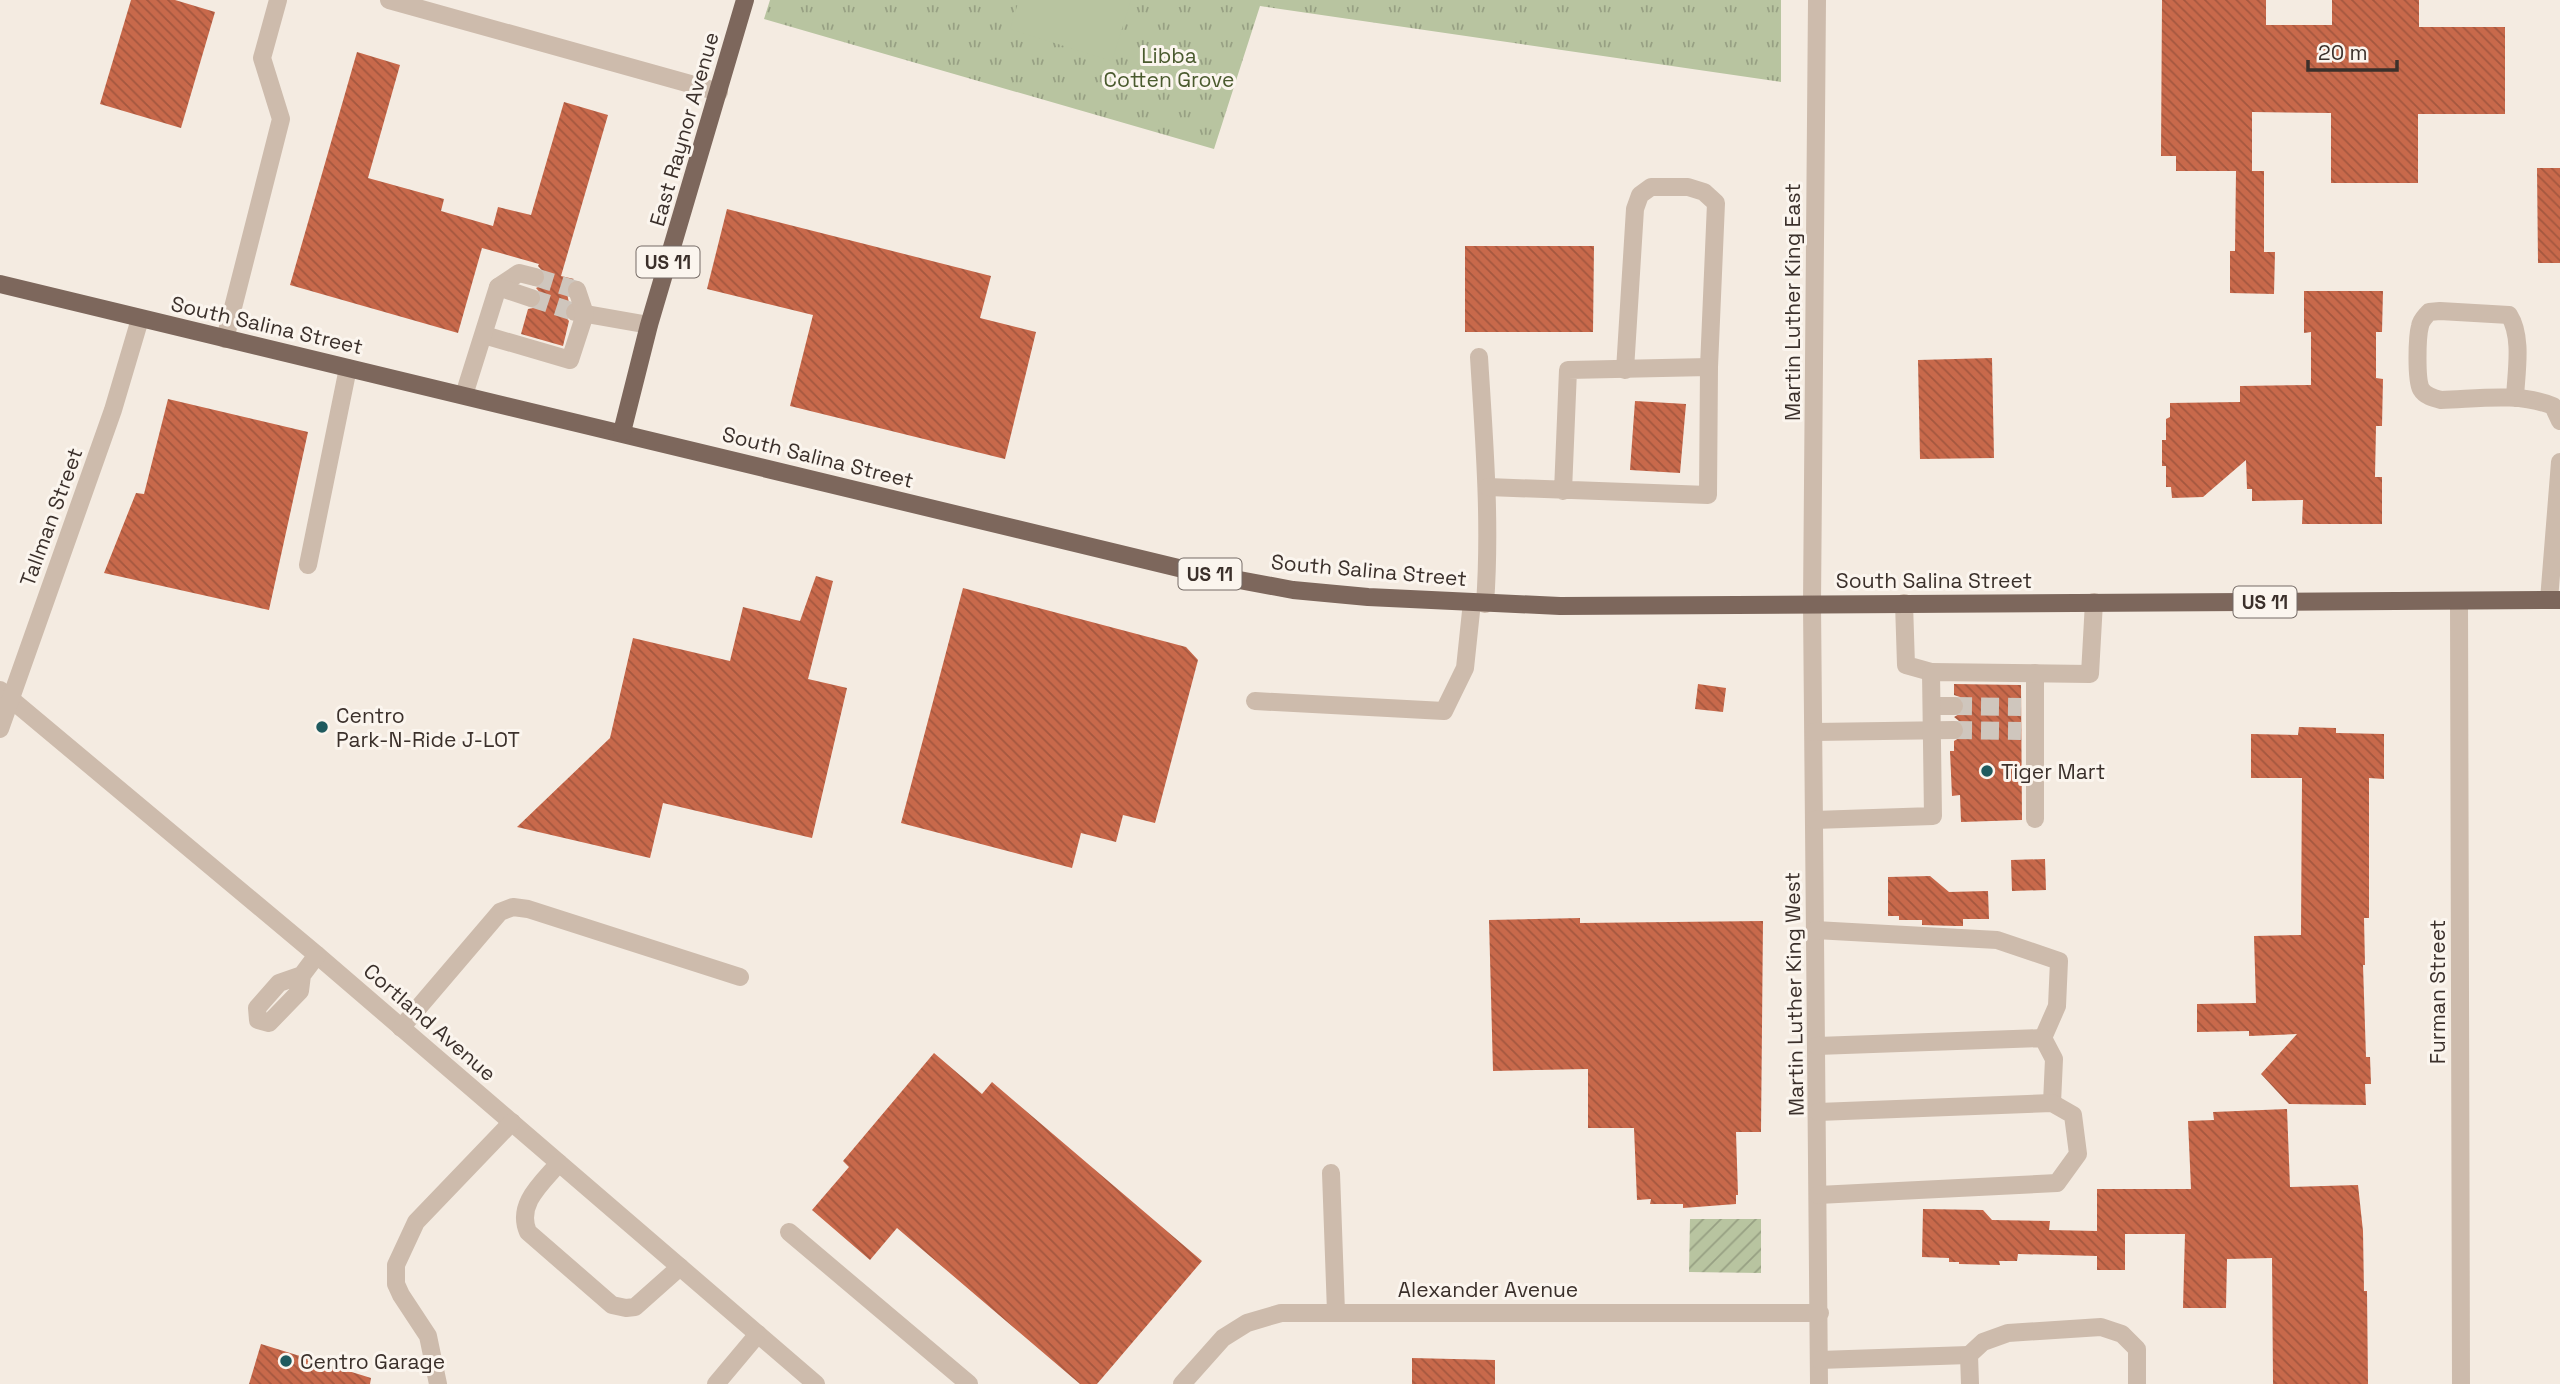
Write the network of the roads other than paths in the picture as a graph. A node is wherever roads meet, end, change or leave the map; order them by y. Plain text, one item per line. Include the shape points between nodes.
1 (278, 0) edge
2 (388, 0) edge
3 (745, 0) edge
4 (1817, 0) edge
5 (719, 92) junction
6 (536, 277) tunnel mouth
7 (0, 284) edge
8 (498, 287) junction
9 (577, 290) dead end
10 (531, 298) tunnel mouth
11 (578, 313) junction
12 (141, 319) junction
13 (649, 325) junction
14 (484, 335) junction
15 (225, 339) junction
16 (1479, 357) dead end
17 (1709, 367) junction
18 (348, 368) junction
19 (1625, 370) junction
20 (464, 395) junction
21 (2515, 398) junction
22 (2560, 421) edge
23 (622, 432) junction
24 (2560, 462) edge
25 (1488, 487) junction
26 (1563, 491) junction
27 (308, 565) dead end
28 (2554, 600) edge
29 (2459, 601) junction
30 (2094, 602) junction
31 (1478, 603) junction
32 (1903, 603) junction
33 (1812, 604) junction
34 (1931, 672) junction
35 (2035, 673) junction
36 (5, 694) edge
37 (1255, 701) dead end
38 (1932, 706) junction
39 (1954, 706) tunnel mouth
40 (0, 729) edge
41 (1932, 730) junction
42 (1954, 730) tunnel mouth
43 (1814, 732) junction
44 (2035, 819) dead end
45 (1814, 820) junction
46 (1815, 930) junction
47 (317, 955) junction
48 (740, 977) dead end
49 (255, 1023) dead end
50 (401, 1028) junction
51 (2043, 1038) junction
52 (1817, 1046) junction
53 (2052, 1103) junction
54 (1818, 1112) junction
55 (512, 1122) junction
56 (559, 1163) junction
57 (1331, 1173) dead end
58 (1818, 1195) junction
59 (789, 1232) dead end
60 (680, 1267) junction
61 (1336, 1312) junction
62 (1820, 1312) junction
63 (758, 1334) junction
64 (1969, 1355) junction
65 (1819, 1360) junction
66 (438, 1384) edge
67 (716, 1384) edge
68 (817, 1384) edge
69 (968, 1384) edge
70 (1182, 1384) edge
71 (1819, 1384) edge
72 (1970, 1384) edge
73 (2137, 1384) edge
74 (2461, 1384) edge

1 - 15 street via 262,58 281,119
2 - 5 street
3 - 5 main road, East Raynor Avenue / US 11
4 - 33 street, Martin Luther King East
5 - 13 main road, East Raynor Avenue / US 11
6 - 8 street via 519,274
7 - 12 main road, South Salina Street
8 - 10 street
8 - 14 street
9 - 11 street
11 - 13 street
11 - 14 street via 570,360
12 - 15 main road, South Salina Street
12 - 36 street, Tallman Street via 113,410
13 - 23 main road, East Raynor Avenue / US 11
14 - 20 street
15 - 18 main road, South Salina Street
16 - 25 street
17 - 19 street
17 - 19 street via 1716,203 1704,192 1688,187 1651,187 1640,195 1635,209
17 - 26 street via 1708,495
18 - 20 main road, South Salina Street
18 - 27 street
19 - 26 street via 1568,370
20 - 23 main road, South Salina Street
21 - 21 street via 2441,400 2422,391 2418,330 2429,312 2509,315 2516,334
21 - 22 street via 2553,406
23 - 31 main road, South Salina Street / US 11 via 1191,571 1293,590
24 - 28 street
25 - 26 street
25 - 31 street via 1488,556
28 - 29 main road, South Salina Street / US 11
29 - 30 main road, South Salina Street / US 11
29 - 74 street, Furman Street
30 - 32 main road, South Salina Street / US 11
30 - 35 street via 2090,674
31 - 33 main road, South Salina Street / US 11
31 - 37 street via 1465,668 1444,711
32 - 33 main road, South Salina Street / US 11
32 - 34 street via 1906,666
33 - 43 street, Martin Luther King West
34 - 35 street
34 - 38 street
35 - 44 street via 2028,707
36 - 40 street, Tallman Street
36 - 47 street, Cortland Avenue
38 - 39 street
38 - 41 street
41 - 42 street
41 - 43 street
41 - 45 street via 1933,816
43 - 45 street, Martin Luther King West
45 - 46 street, Martin Luther King West
46 - 51 street via 1997,940 2059,961 2057,1006
46 - 52 street, Martin Luther King West
47 - 49 street via 302,975 285,979 257,1008
47 - 50 street, Cortland Avenue
48 - 50 street via 513,907 500,912
50 - 55 street, Cortland Avenue
51 - 52 street
51 - 53 street via 2054,1059
52 - 54 street, Martin Luther King West
53 - 54 street
53 - 58 street via 2073,1115 2078,1154 2057,1183
54 - 58 street, Martin Luther King West
55 - 56 street, Cortland Avenue
55 - 66 street via 415,1222 396,1265 401,1296 428,1336
56 - 60 street, Cortland Avenue
56 - 60 street via 532,1195 524,1222 528,1232 612,1305 635,1307
57 - 61 street
58 - 62 street, Martin Luther King West
59 - 69 street
60 - 63 street, Cortland Avenue
61 - 62 street, Alexander Avenue
61 - 70 street, Alexander Avenue via 1281,1313 1247,1323 1223,1338
62 - 65 street, Martin Luther King West
63 - 67 street
63 - 68 street, Cortland Avenue
64 - 65 street
64 - 72 street
64 - 73 street via 1983,1342 2008,1334 2101,1326 2122,1334 2137,1349
65 - 71 street, Martin Luther King West

